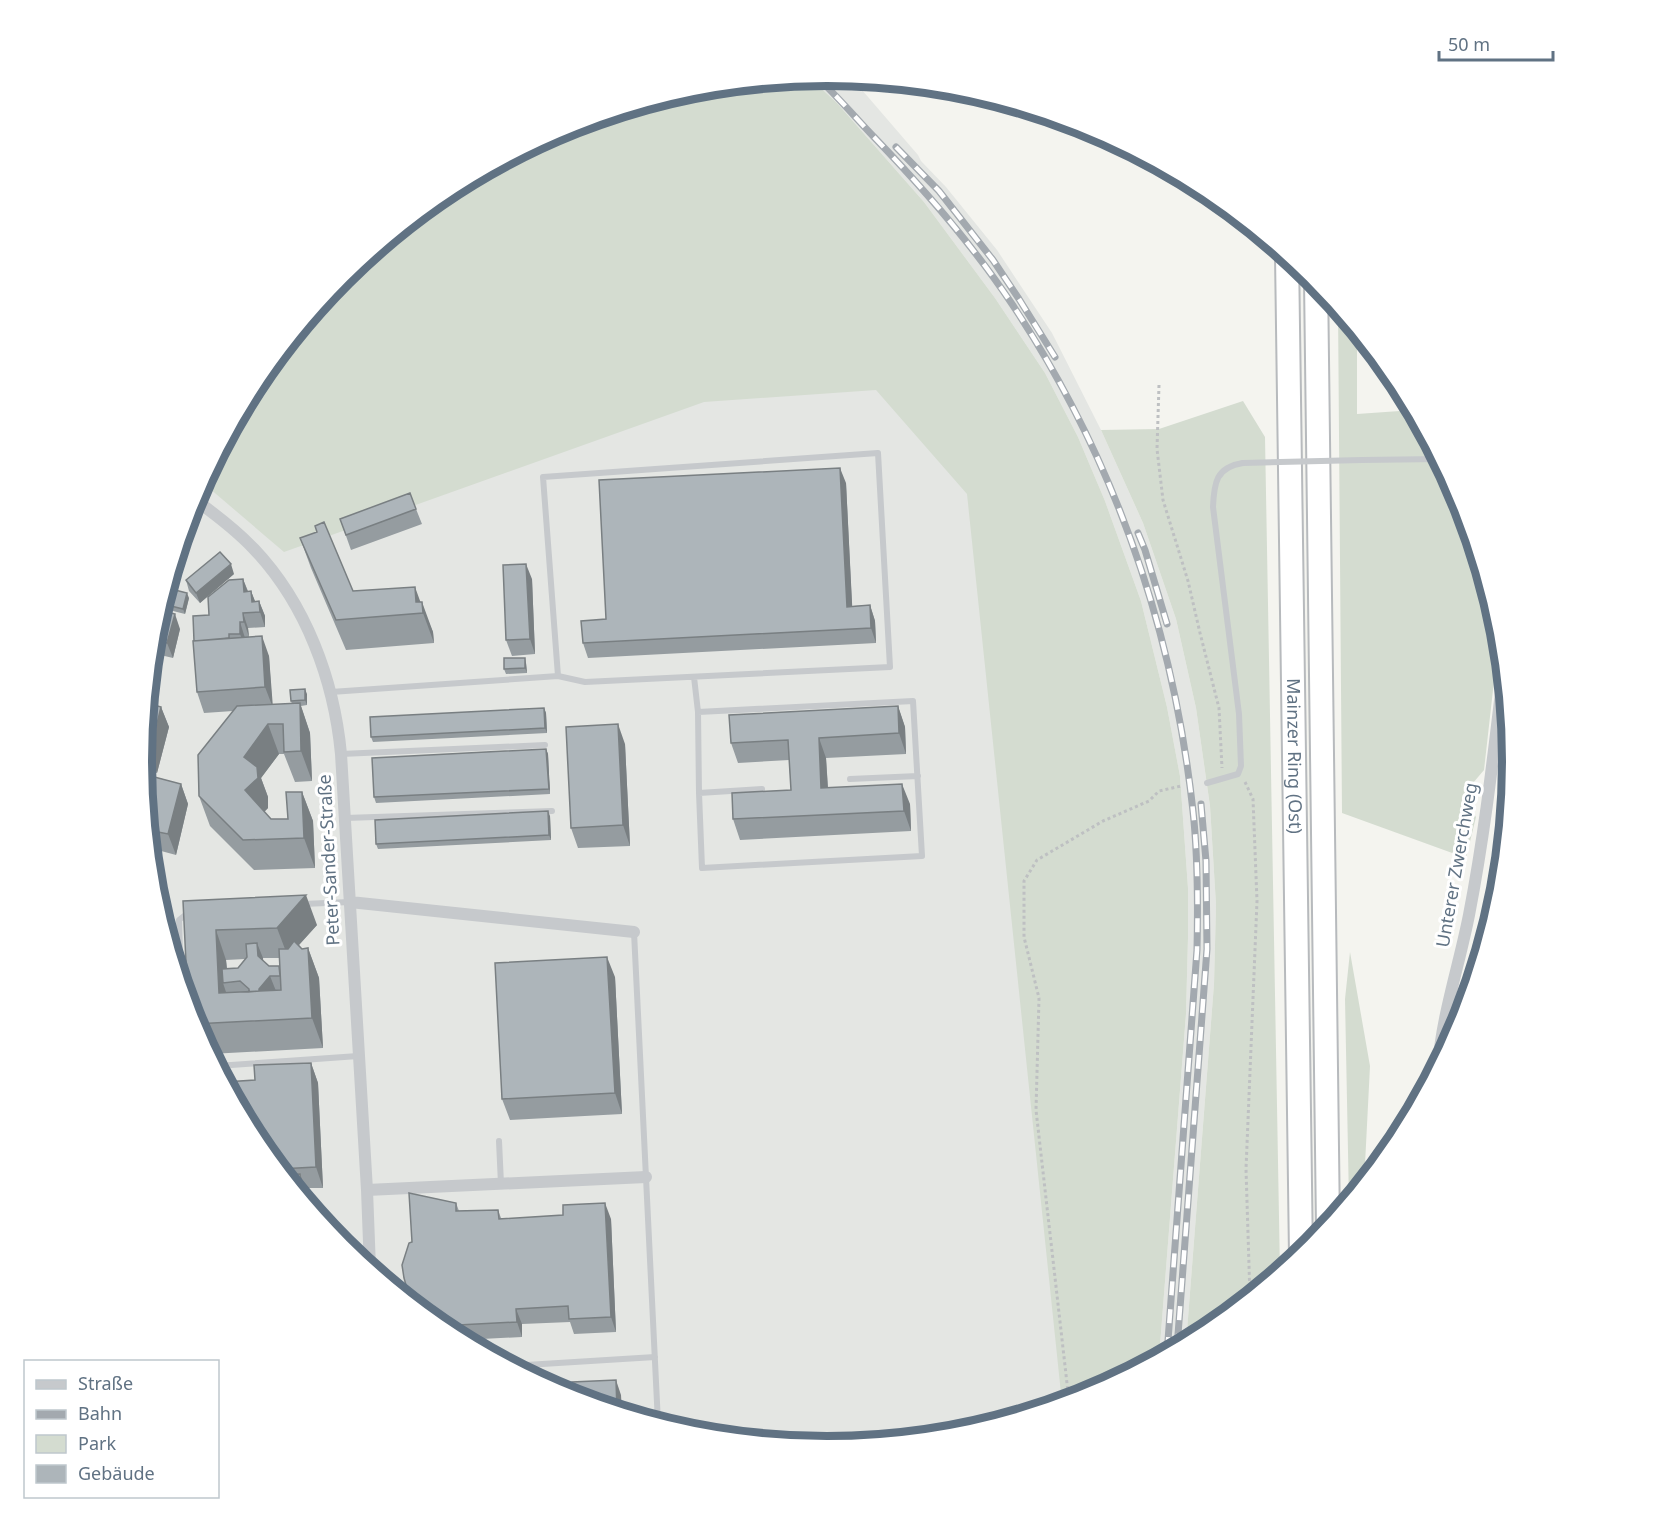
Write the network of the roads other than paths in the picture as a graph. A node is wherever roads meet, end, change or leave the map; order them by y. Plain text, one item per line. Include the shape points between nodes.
1 (1287, 266) edge
2 (1316, 295) edge
3 (1432, 459) edge
4 (202, 505) edge
5 (558, 676) junction
6 (694, 677) junction
7 (331, 692) junction
8 (1500, 700) edge
9 (698, 712) junction
10 (545, 745) dead end
11 (341, 754) junction
12 (918, 776) junction
13 (850, 779) dead end
14 (1207, 783) dead end
15 (762, 789) edge
16 (699, 793) junction
17 (552, 811) dead end
18 (345, 818) junction
19 (350, 902) junction
20 (291, 905) edge
21 (192, 910) edge
22 (634, 932) joint
23 (181, 954) edge
24 (1441, 1043) edge
25 (358, 1056) junction
26 (225, 1065) edge
27 (499, 1141) dead end
28 (646, 1177) junction
29 (501, 1184) junction
30 (367, 1190) junction
31 (1328, 1214) edge
32 (1301, 1243) edge
33 (370, 1257) edge
34 (655, 1357) junction
35 (525, 1365) edge
36 (658, 1414) edge

1 - 32 highway, Mainzer Ring (Ost)
2 - 31 highway, Mainzer Ring (Ost)
3 - 14 lane, bridge via 1243,463 1220,473 1215,482 1213,507 1239,714 1241,766 1238,774
4 - 7 street, Peter-Sander-Straße via 254,549 276,577 314,641
5 - 6 lane via 585,682
5 - 6 lane via 543,477 878,453 890,667
5 - 7 lane
6 - 9 lane
7 - 11 street, Peter-Sander-Straße
8 - 24 street, Unterer Zwerchweg via 1469,915
9 - 12 lane via 914,701
9 - 16 lane
10 - 11 lane
11 - 18 street, Peter-Sander-Straße
12 - 13 lane
12 - 16 lane via 922,856 702,868
15 - 16 lane
17 - 18 lane
18 - 19 street, Peter-Sander-Straße
19 - 20 lane
19 - 22 street
19 - 25 street, Peter-Sander-Straße
21 - 23 lane via 179,920
22 - 28 lane
25 - 26 lane
25 - 30 street, Peter-Sander-Straße
27 - 29 lane
28 - 29 street
28 - 34 lane
29 - 30 street
30 - 33 street, Peter-Sander-Straße
34 - 35 lane
34 - 36 lane

